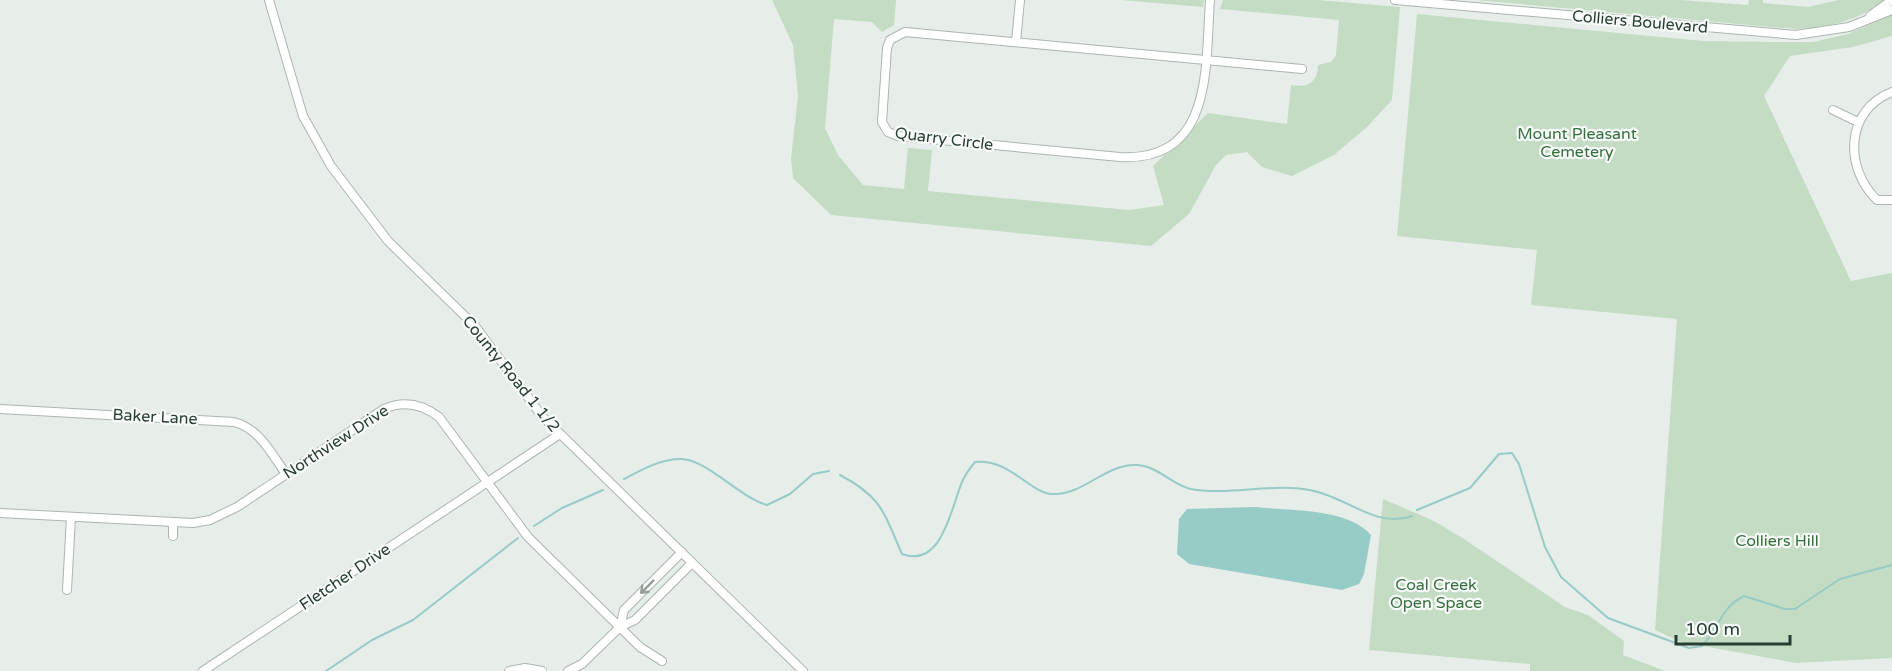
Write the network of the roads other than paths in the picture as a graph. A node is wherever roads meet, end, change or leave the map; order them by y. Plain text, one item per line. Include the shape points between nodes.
1 (269, 0) edge
2 (1020, 0) edge
3 (1210, 0) edge
4 (1395, 0) edge
5 (1892, 0) edge
6 (1892, 10) edge
7 (1849, 27) junction
8 (1016, 42) junction
9 (1205, 60) junction
10 (1302, 69) dead end
11 (1892, 92) edge
12 (1833, 110) dead end
13 (1858, 122) junction
14 (1892, 200) edge
15 (0, 409) edge
16 (560, 434) junction
17 (285, 474) junction
18 (487, 483) junction
19 (0, 513) edge
20 (71, 517) junction
21 (173, 522) junction
22 (172, 536) dead end
23 (682, 552) junction
24 (692, 563) junction
25 (67, 590) dead end
26 (620, 627) junction
27 (662, 661) dead end
28 (203, 671) edge
29 (509, 671) edge
30 (542, 671) edge
31 (568, 671) edge
32 (803, 671) edge

1 - 16 street, County Road 1 1/2 via 299,106 329,163 388,241 475,326 536,409
2 - 8 street
3 - 9 street, Quarry Circle
4 - 7 street, Colliers Boulevard via 1780,34 1811,34
5 - 7 street, Colliers Boulevard
6 - 7 street, Colliers Boulevard
8 - 9 street, Quarry Circle
8 - 9 street, Quarry Circle via 897,34 887,48 882,123 888,132 898,136 1144,157 1180,139 1196,118
9 - 10 street
11 - 13 street via 1874,101
12 - 13 street
13 - 14 street via 1854,153 1859,172 1867,190 1877,200
15 - 17 street, Baker Lane via 234,422 260,436
16 - 18 street, Fletcher Drive
16 - 23 street, County Road 1 1/2
17 - 18 street, Northview Drive via 384,409 411,404 439,417
17 - 21 street, Northview Drive via 221,516 202,522
18 - 26 street, Northview Drive via 528,537
18 - 28 street, Fletcher Drive
19 - 20 street, Northview Drive
20 - 21 street, Northview Drive
20 - 25 street
21 - 22 street
23 - 24 street, County Road 1 1/2
23 -> 26 street via 624,610
24 - 26 street via 635,620
24 - 32 street, County Road 1 1/2
26 - 27 street, Northview Drive
26 - 31 street via 582,664
29 - 30 street

